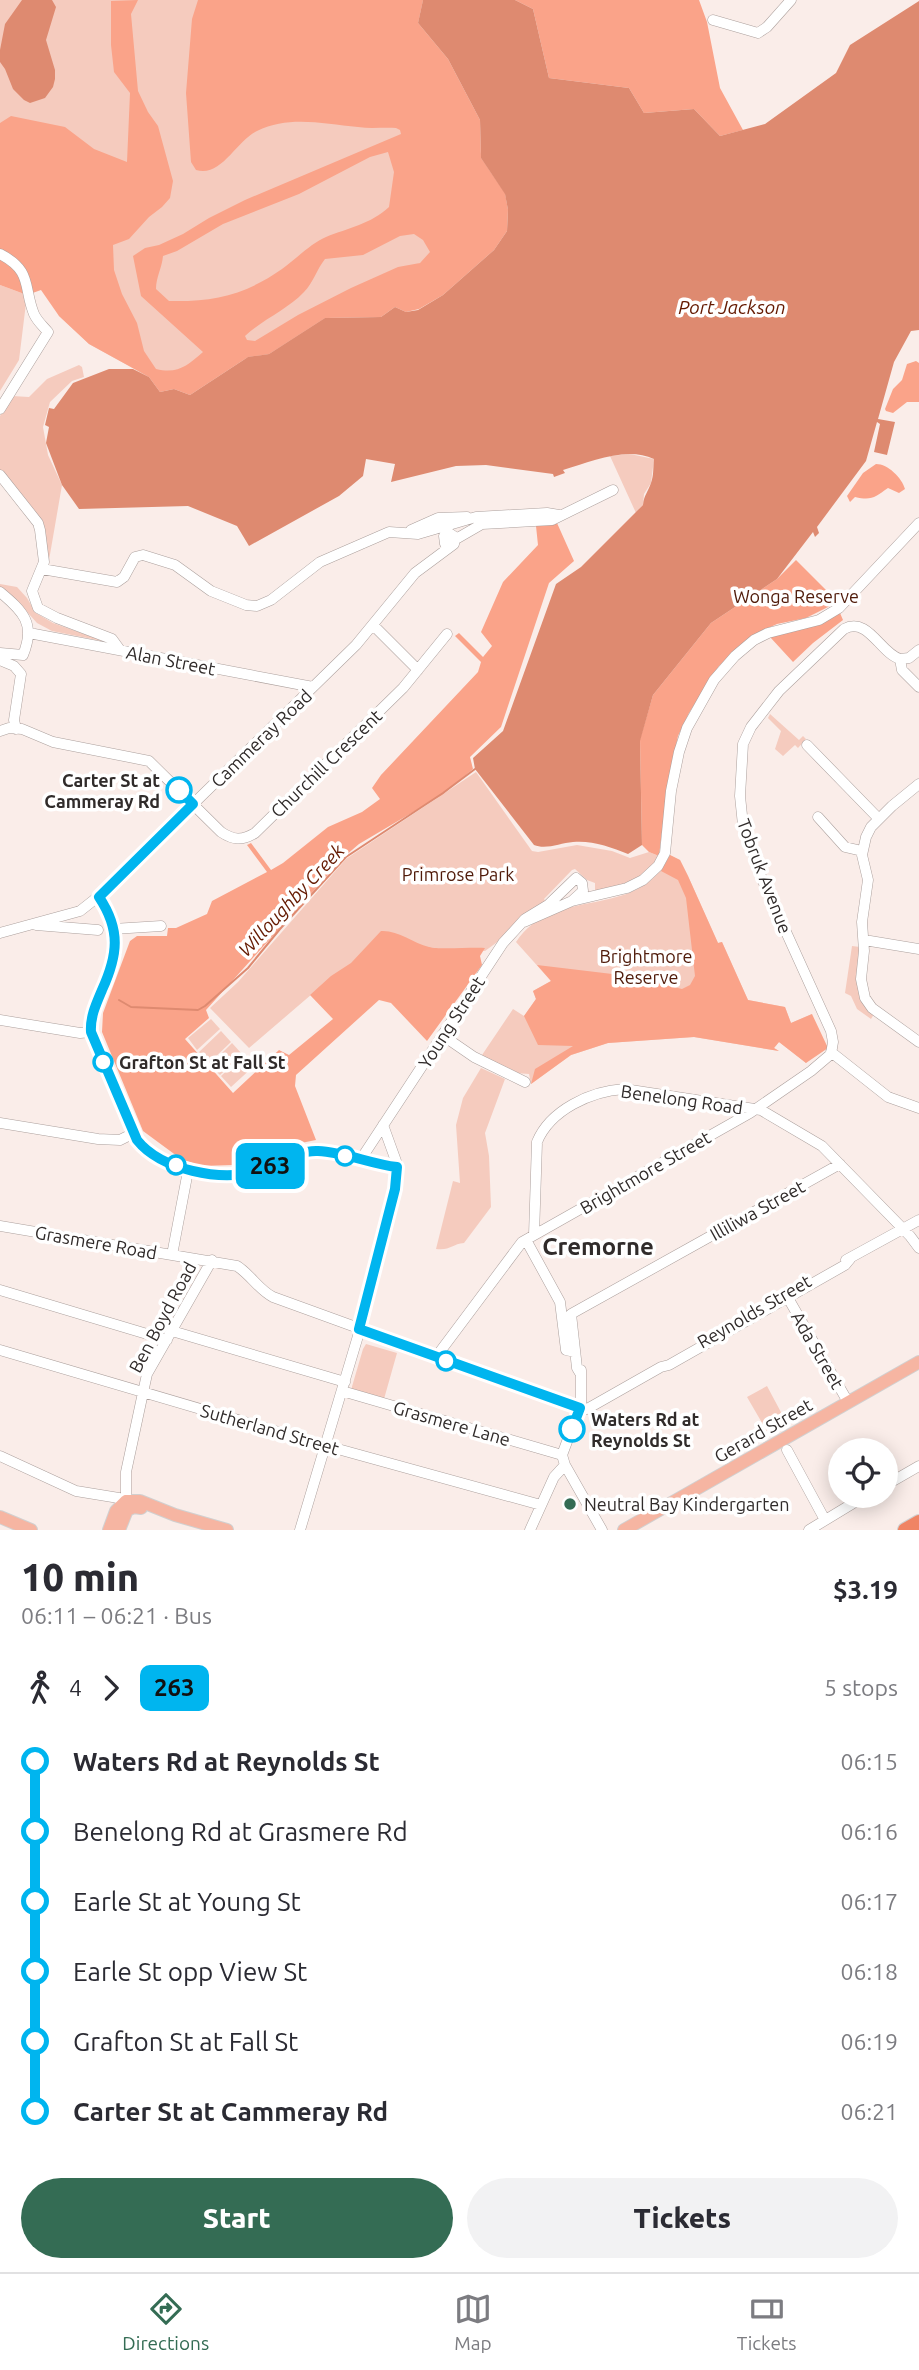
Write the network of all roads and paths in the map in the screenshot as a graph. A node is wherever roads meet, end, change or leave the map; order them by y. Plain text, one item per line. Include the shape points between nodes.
1 (791, 0) edge
2 (712, 20) dead end
3 (0, 254) edge
4 (0, 409) edge
5 (0, 475) edge
6 (613, 491) dead end
7 (477, 517) junction
8 (555, 518) junction
9 (919, 523) edge
10 (404, 532) junction
11 (447, 534) junction
12 (42, 569) junction
13 (0, 592) edge
14 (373, 625) junction
15 (29, 633) junction
16 (447, 634) dead end
17 (120, 650) junction
18 (919, 650) edge
19 (0, 653) edge
20 (0, 660) edge
21 (900, 660) junction
22 (418, 670) junction
23 (313, 687) junction
24 (919, 687) edge
25 (16, 729) junction
26 (0, 733) edge
27 (807, 745) dead end
28 (919, 784) edge
29 (193, 804) junction
30 (818, 817) dead end
31 (879, 819) junction
32 (862, 850) junction
33 (99, 897) junction
34 (572, 901) junction
35 (524, 922) junction
36 (58, 923) junction
37 (161, 926) dead end
38 (113, 929) junction
39 (98, 930) dead end
40 (0, 933) edge
41 (864, 940) junction
42 (919, 948) edge
43 (0, 1020) edge
44 (91, 1032) junction
45 (442, 1035) junction
46 (919, 1042) edge
47 (831, 1053) junction
48 (526, 1082) dead end
49 (919, 1108) edge
50 (755, 1109) junction
51 (0, 1123) edge
52 (383, 1125) junction
53 (134, 1133) junction
54 (360, 1159) junction
55 (840, 1164) junction
56 (397, 1167) junction
57 (188, 1171) junction
58 (919, 1220) edge
59 (0, 1226) edge
60 (904, 1229) junction
61 (530, 1237) junction
62 (919, 1248) edge
63 (172, 1255) junction
64 (674, 1257) junction
65 (850, 1259) junction
66 (212, 1261) junction
67 (0, 1290) edge
68 (788, 1298) junction
69 (359, 1329) junction
70 (169, 1336) junction
71 (0, 1350) edge
72 (575, 1352) junction
73 (436, 1357) junction
74 (919, 1362) edge
75 (662, 1367) junction
76 (580, 1373) junction
77 (343, 1386) junction
78 (143, 1393) junction
79 (848, 1402) junction
80 (580, 1408) junction
81 (326, 1446) junction
82 (788, 1450) dead end
83 (0, 1456) edge
84 (564, 1460) junction
85 (919, 1466) edge
86 (898, 1478) edge
87 (126, 1500) junction
88 (541, 1505) junction
89 (845, 1508) edge
90 (119, 1515) junction
91 (175, 1515) junction
92 (0, 1517) edge
93 (825, 1520) junction
94 (919, 1522) edge
95 (31, 1530) edge
96 (109, 1530) edge
97 (120, 1530) edge
98 (227, 1530) edge
99 (300, 1530) edge
100 (530, 1530) edge
101 (602, 1530) edge
102 (624, 1530) edge
103 (809, 1530) edge
104 (905, 1530) edge

1 - 2 street via 758,33
3 - 4 street via 20,268 36,317 48,332
5 - 12 street via 38,523
6 - 8 street
7 - 8 street via 547,513
7 - 10 street via 438,518
7 - 11 street
8 - 11 street via 482,524
9 - 34 street via 839,608 819,620 768,633 735,656 714,680 687,728 671,791 666,853 658,866 627,888
10 - 11 street
10 - 12 street via 389,532 320,562 257,606 211,591 175,565 143,555 135,557 117,582
11 - 14 street, Cammeray Road via 434,558 415,573
12 - 17 street via 32,591 38,608 112,639
13 - 15 street via 22,611
14 - 22 street
14 - 23 street, Cammeray Road
15 - 17 street, Alan Street
15 - 19 street via 23,656
16 - 22 street, Churchill Crescent
17 - 23 street, Alan Street
18 - 21 street
20 - 25 street via 21,674
21 - 24 street, Tobruk Avenue via 902,670
21 - 47 street, Tobruk Avenue via 864,629 844,629 765,708 743,744 743,825 762,879 824,1014 833,1038
22 - 29 street, Churchill Crescent via 246,838 220,832
23 - 29 street, Cammeray Road
25 - 26 street
25 - 29 street via 53,742 149,761
27 - 31 street
28 - 31 street
29 - 33 street, Cammeray Road
30 - 32 street via 845,847
31 - 32 street
32 - 41 street via 868,880
33 - 36 street, Cammeray Road
33 - 38 street
34 - 35 street, Young Street
34 - 35 street, Young Street via 583,891 576,878
35 - 45 street, Young Street via 503,943
36 - 39 street
36 - 40 street
37 - 38 street
38 - 44 street via 116,953 94,1008
41 - 42 street
41 - 46 street via 860,979 865,998
43 - 44 street
44 - 53 street
45 - 48 street via 474,1057
45 - 52 street, Young Street
47 - 49 street via 888,1097
47 - 50 street, Brightmore Street
50 - 55 street, Benelong Road via 822,1146
50 - 61 street, Brightmore Street
50 - 61 street, Benelong Road via 624,1089 565,1108 549,1120 537,1142
51 - 53 street via 98,1139 120,1140
52 - 54 street, Young Street
52 - 56 street
53 - 57 street via 147,1149
54 - 56 street
54 - 57 street via 310,1151 248,1173
55 - 60 street, Benelong Road
55 - 64 street, Illiliwa Street
56 - 69 street
57 - 63 street
58 - 60 street, Reynolds Street
59 - 63 street, Grasmere Road
60 - 62 street, Benelong Road
60 - 65 street, Reynolds Street
61 - 72 street via 560,1302 566,1350
61 - 73 street via 513,1252
63 - 66 street, Grasmere Road
64 - 72 street, Illiliwa Street via 571,1314
64 - 76 street, Illiliwa Street via 577,1317
65 - 68 street, Reynolds Street
65 - 75 street, Reynolds Street
66 - 69 street, Grasmere Road via 237,1266 266,1294
66 - 70 street, Ben Boyd Road
67 - 70 street, Grasmere Lane
68 - 75 street, Reynolds Street
68 - 79 street, Ada Street
69 - 73 street, Grasmere Road
69 - 77 street
70 - 77 street, Grasmere Lane
70 - 78 street, Ben Boyd Road via 147,1374
71 - 78 street, Sutherland Street
72 - 76 street, Illiliwa Street
73 - 80 street, Grasmere Road
74 - 79 main road, Gerard Street
75 - 80 street, Reynolds Street via 595,1406
76 - 80 street, Illiliwa Street
77 - 81 street
77 - 84 street, Grasmere Lane
78 - 81 street, Sutherland Street
78 - 87 street, Ben Boyd Road via 126,1472
79 - 102 main road, Gerard Street
80 - 84 street
81 - 88 street, Sutherland Street
81 - 99 street
82 - 93 street
83 - 87 street via 76,1491
84 - 88 street
84 - 101 street
85 - 86 street
87 - 90 main road
87 - 91 main road
88 - 100 street
89 - 93 street
90 - 91 main road via 134,1507
90 - 96 main road
90 - 97 main road
91 - 98 main road
92 - 95 main road
93 - 103 street
94 - 104 highway

